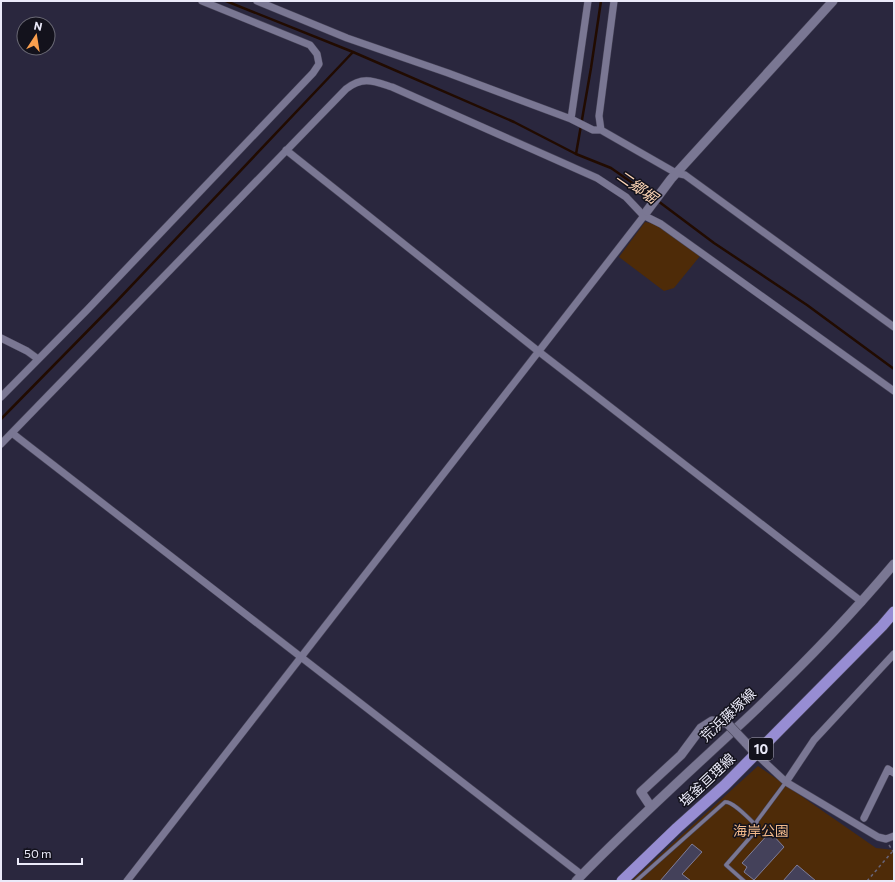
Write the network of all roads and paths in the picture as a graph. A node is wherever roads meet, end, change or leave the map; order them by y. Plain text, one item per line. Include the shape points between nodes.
1 (202, 1) edge
2 (256, 1) edge
3 (588, 1) edge
4 (614, 1) edge
5 (834, 1) edge
6 (574, 121) junction
7 (597, 130) junction
8 (286, 150) junction
9 (674, 176) junction
10 (645, 213) junction
11 (894, 328) edge
12 (1, 338) edge
13 (538, 351) junction
14 (38, 359) junction
15 (894, 391) edge
16 (1, 397) edge
17 (12, 433) junction
18 (1, 444) edge
19 (894, 564) edge
20 (862, 602) junction
21 (894, 612) edge
22 (894, 654) edge
23 (301, 656) junction
24 (756, 754) junction
25 (894, 773) edge
26 (786, 782) junction
27 (651, 806) junction
28 (864, 818) dead end
29 (756, 825) junction
30 (894, 836) edge
31 (892, 852) dead end
32 (579, 878) edge
33 (127, 881) edge
34 (622, 881) edge
35 (636, 881) edge
36 (744, 881) edge
37 (867, 881) edge

1 - 14 street via 310,45 317,54 319,64
2 - 6 street via 347,38
3 - 6 street
4 - 7 street
5 - 9 street
6 - 7 street
7 - 9 street
8 - 10 street via 346,89 354,83 366,80 392,86 597,178
8 - 13 street
8 - 17 street
9 - 10 street
9 - 11 street via 685,175
10 - 13 street
10 - 15 street
12 - 14 street
13 - 20 street
13 - 23 street
14 - 16 street
17 - 18 street
17 - 23 street
19 - 20 street, 荒浜藤塚線
20 - 27 street, 荒浜藤塚線 via 746,719
21 - 24 main road, 塩釜亘理線 / 10
22 - 26 street via 814,740
23 - 32 street
23 - 33 street
24 - 26 street
24 - 27 street, bridge via 727,723 712,721 701,728 681,755 641,792
24 - 34 main road, 塩釜亘理線 / 10
25 - 28 street via 888,770
26 - 29 lane
26 - 30 street via 878,837 886,839
27 - 32 street, 荒浜藤塚線
29 - 35 lane via 733,804 725,802
29 - 36 lane via 754,834 726,865
31 - 37 path

